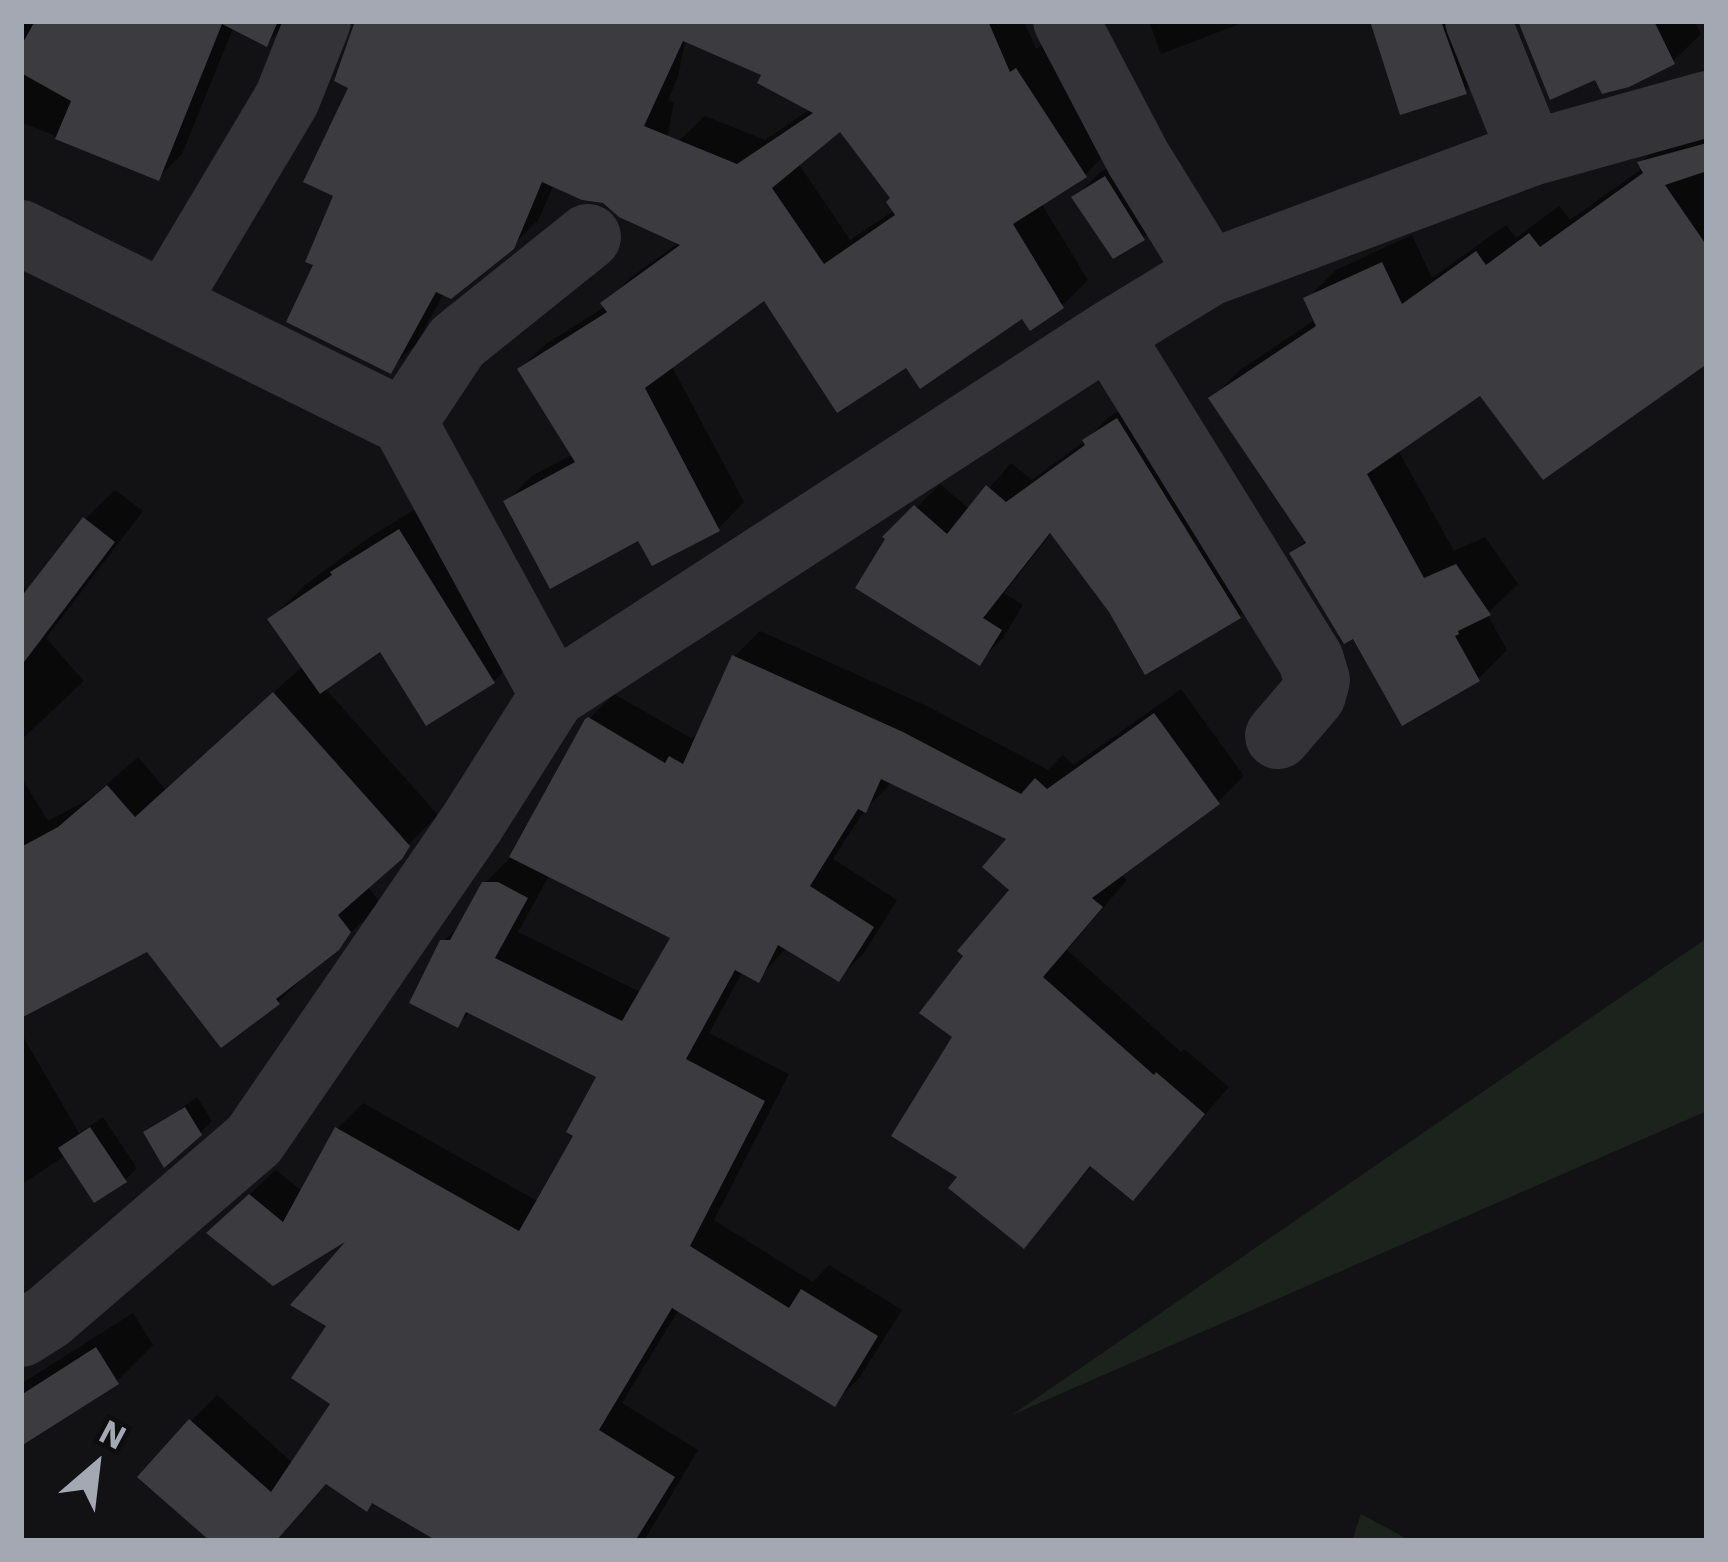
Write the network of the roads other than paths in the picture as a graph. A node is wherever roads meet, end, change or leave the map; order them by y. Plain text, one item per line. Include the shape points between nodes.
1 (318, 21) edge
2 (1066, 21) edge
3 (1478, 21) edge
4 (1707, 104) edge
5 (1531, 153) junction
6 (21, 233) edge
7 (587, 237) dead end
8 (1209, 273) junction
9 (166, 302) junction
10 (1109, 334) junction
11 (404, 422) junction
12 (553, 695) junction
13 (1278, 736) dead end
14 (21, 1334) edge

1 - 9 street via 287,99
2 - 8 street
3 - 5 street
4 - 5 street
5 - 8 street
6 - 9 street
7 - 11 street via 457,342
8 - 10 street
9 - 11 street
10 - 12 street
10 - 13 street via 1311,660 1313,695
11 - 12 street
12 - 14 street via 254,1140

